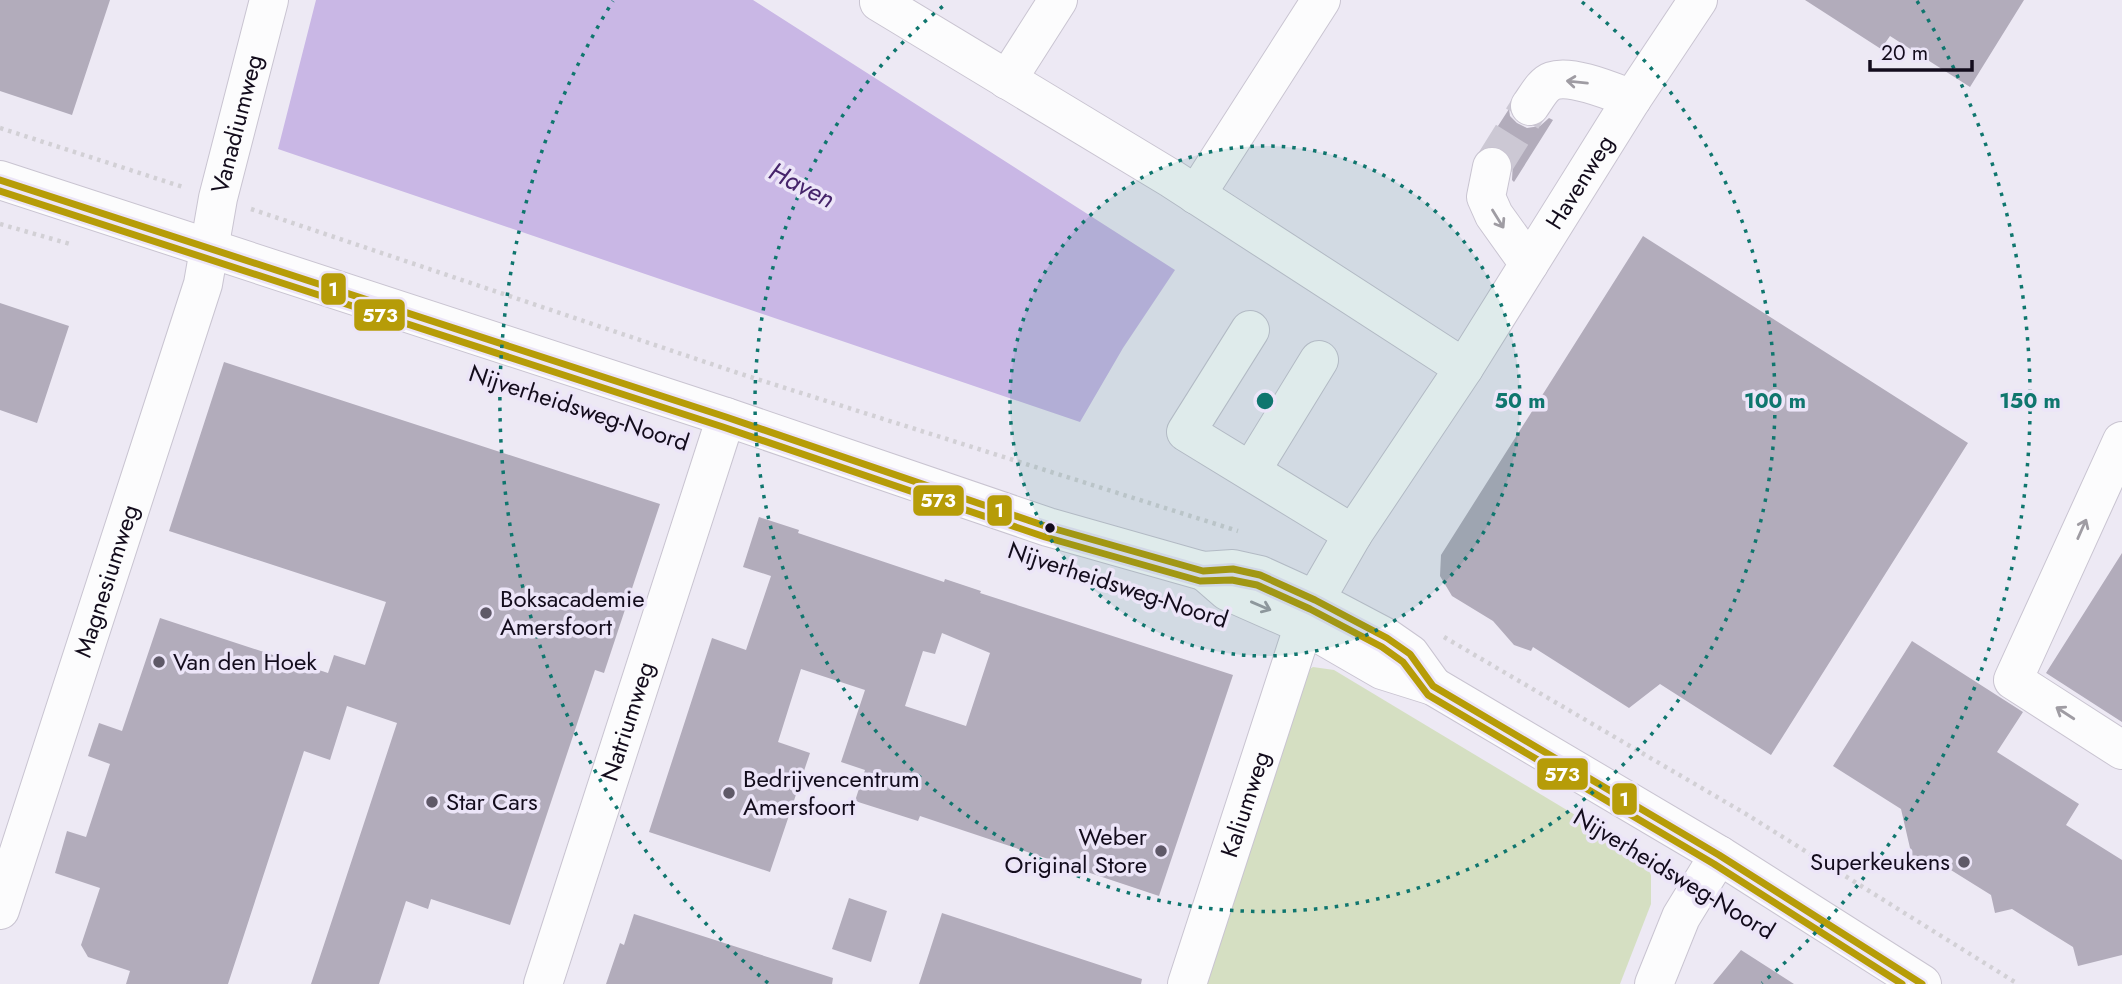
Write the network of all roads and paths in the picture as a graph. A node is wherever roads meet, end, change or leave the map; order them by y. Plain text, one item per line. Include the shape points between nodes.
1 (269, 0) edge
2 (880, 0) edge
3 (1058, 0) edge
4 (1321, 0) edge
5 (1698, 0) edge
6 (1007, 80) junction
7 (1632, 99) junction
8 (1530, 106) tunnel mouth
9 (1492, 167) tunnel mouth
10 (0, 180) edge
11 (1196, 195) junction
12 (0, 224) edge
13 (76, 246) dead end
14 (209, 247) junction
15 (1529, 264) junction
16 (1250, 330) dead end
17 (1319, 360) dead end
18 (1464, 368) junction
19 (726, 417) junction
20 (2122, 440) edge
21 (1251, 471) junction
22 (1353, 534) junction
23 (1310, 612) junction
24 (2122, 750) edge
25 (14, 821) edge
26 (1719, 855) junction
27 (0, 911) edge
28 (543, 984) edge
29 (1187, 984) edge
30 (1654, 984) edge
31 (1922, 984) edge

1 - 14 street, Vanadiumweg
2 - 6 street
3 - 6 street
4 - 11 street
5 - 7 street, Havenweg
6 - 11 street
7 -> 8 street via 1593,84 1553,80
7 - 15 street, Havenweg
9 -> 15 street via 1486,197
10 - 14 street, Nijverheidsweg-Noord
11 - 18 street
12 - 13 path
14 - 19 street, Nijverheidsweg-Noord
14 - 25 street, Magnesiumweg via 203,284
15 - 18 street, Havenweg
16 - 21 street via 1186,432
17 - 21 street
18 - 22 street, Havenweg
19 - 23 street, Nijverheidsweg-Noord via 1048,527 1203,571 1227,591
19 - 28 street, Natriumweg
24 -> 20 street via 2013,680
21 - 22 street
22 - 23 street, Havenweg
23 - 26 street, Nijverheidsweg-Noord via 1382,670 1433,686
23 - 29 street, Kaliumweg
25 - 27 street, Magnesiumweg
26 - 30 street via 1681,917
26 - 31 street, Nijverheidsweg-Noord

